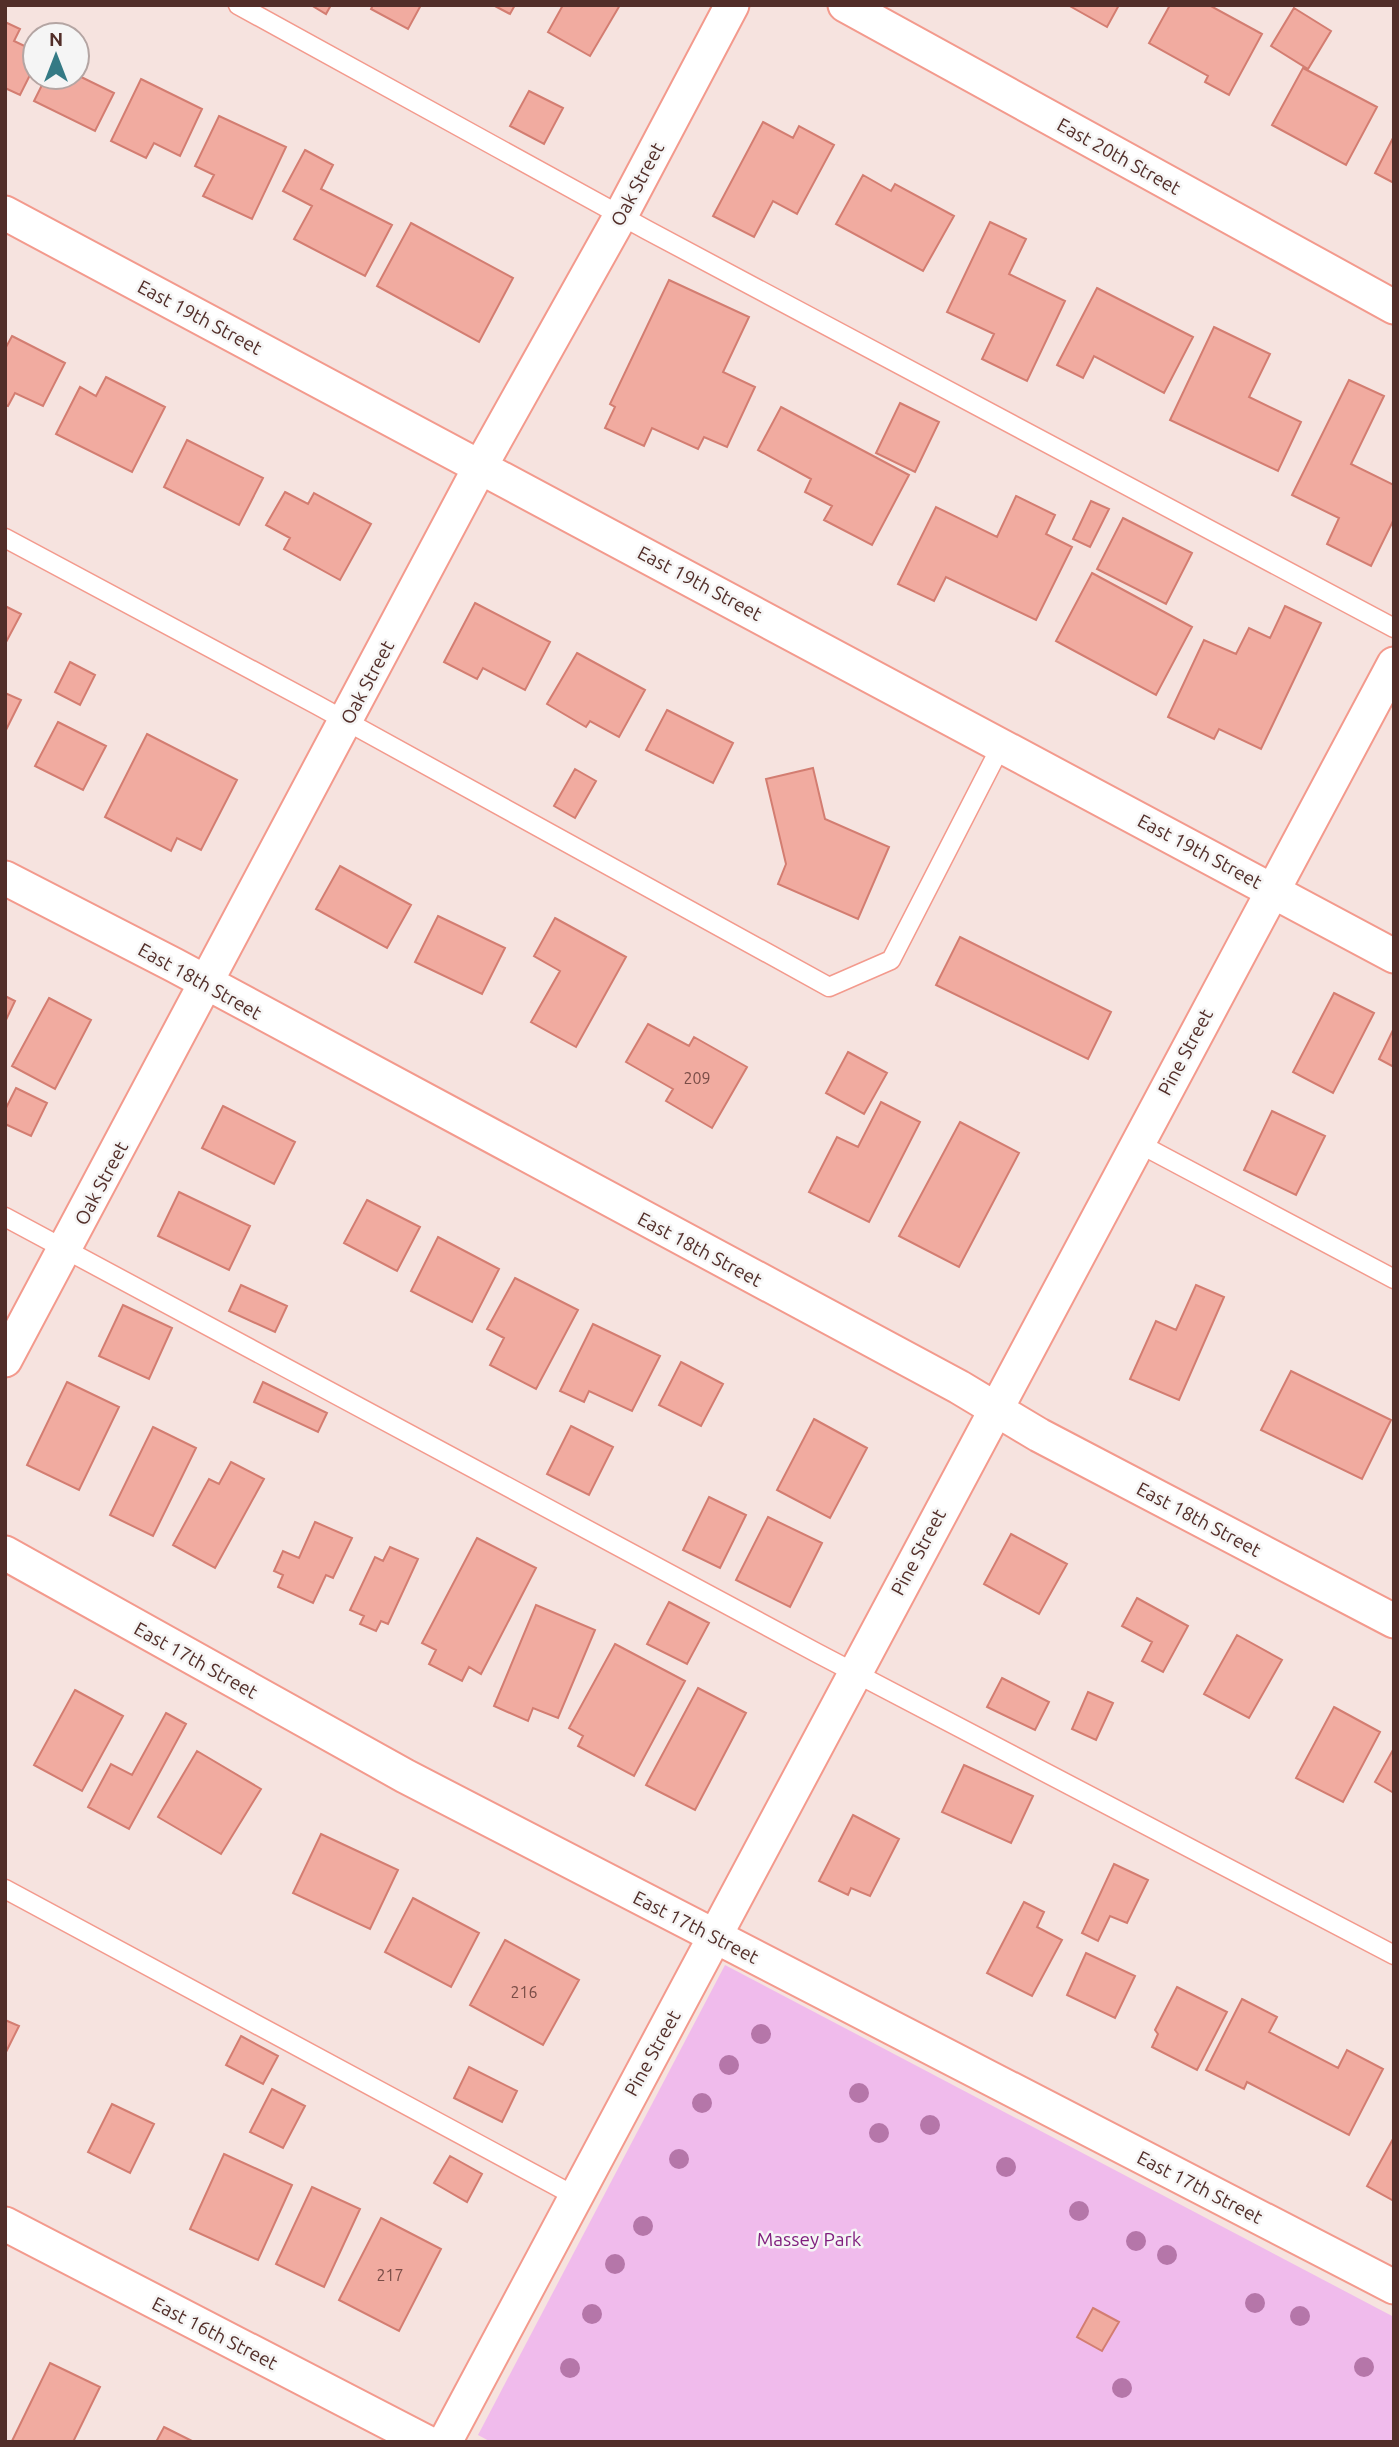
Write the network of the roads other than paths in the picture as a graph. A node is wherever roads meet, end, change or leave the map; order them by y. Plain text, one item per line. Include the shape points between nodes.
1 (238, 5) edge
2 (732, 5) edge
3 (845, 5) edge
4 (5, 213) edge
5 (621, 215) junction
6 (1394, 307) edge
7 (480, 467) junction
8 (5, 538) edge
9 (1394, 628) edge
10 (1394, 664) edge
11 (346, 722) junction
12 (1001, 746) junction
13 (5, 878) edge
14 (1273, 891) junction
15 (1394, 956) edge
16 (207, 985) junction
17 (1136, 1142) junction
18 (5, 1217) edge
19 (66, 1249) junction
20 (1394, 1279) edge
21 (5, 1360) edge
22 (995, 1409) junction
23 (5, 1553) edge
24 (1394, 1621) edge
25 (854, 1672) junction
26 (5, 1889) edge
27 (715, 1937) junction
28 (1394, 1955) edge
29 (573, 2195) junction
30 (5, 2224) edge
31 (1394, 2287) edge
32 (426, 2442) edge
33 (445, 2442) edge

1 - 5 lane
2 - 5 street, Oak Street
3 - 6 street, East 20th Street
4 - 7 street, East 19th Street
5 - 7 street, Oak Street
5 - 9 lane
7 - 11 street, Oak Street
7 - 12 street, East 19th Street
8 - 11 lane
10 - 14 street, Pine Street
11 - 12 lane via 829,986 891,960
11 - 16 street, Oak Street
12 - 14 street, East 19th Street
13 - 16 street, East 18th Street
14 - 15 street, East 19th Street
14 - 17 street, Pine Street
16 - 19 street, Oak Street
16 - 22 street, East 18th Street
17 - 20 lane
17 - 22 street, Pine Street
18 - 19 lane
19 - 21 street, Oak Street
19 - 25 lane
22 - 24 street, East 18th Street
22 - 25 street, Pine Street
23 - 27 street, East 17th Street via 405,1776
25 - 27 street, Pine Street
25 - 28 lane
26 - 29 lane
27 - 29 street, Pine Street
27 - 31 street, East 17th Street
29 - 33 street, Pine Street
30 - 32 street, East 16th Street

